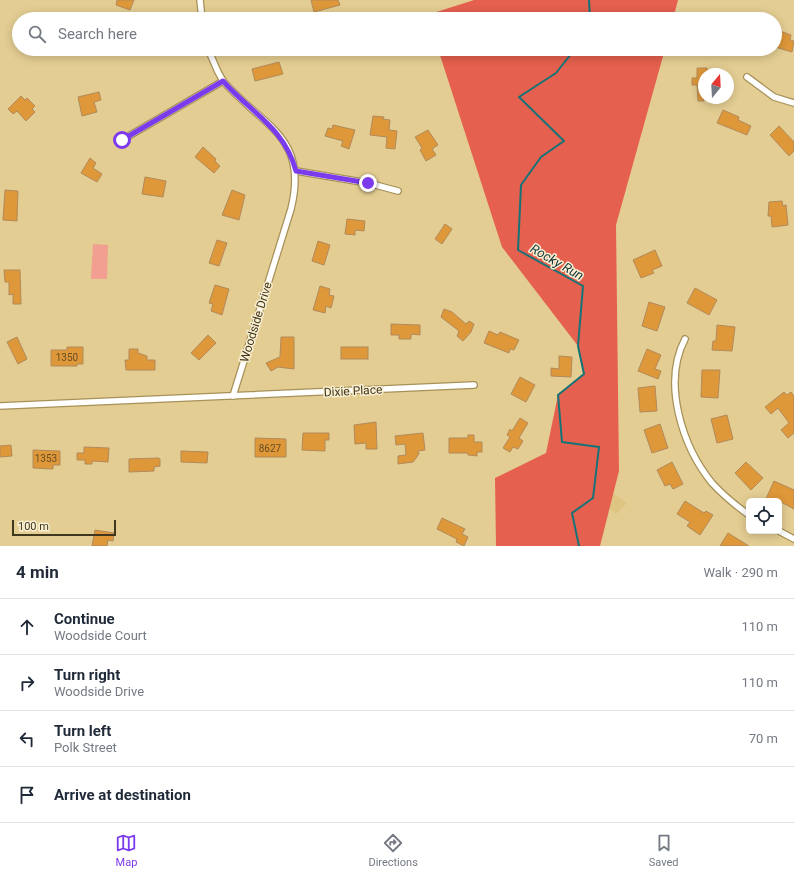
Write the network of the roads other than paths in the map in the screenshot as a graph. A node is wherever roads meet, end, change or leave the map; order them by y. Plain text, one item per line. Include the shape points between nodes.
1 (200, 0) edge
2 (201, 12) edge
3 (211, 56) edge
4 (747, 77) dead end
5 (223, 81) junction
6 (794, 103) edge
7 (122, 140) dead end
8 (296, 171) junction
9 (398, 191) dead end
10 (685, 339) dead end
11 (474, 385) dead end
12 (233, 396) junction
13 (0, 406) edge
14 (746, 513) edge
15 (782, 533) edge
16 (794, 539) edge

1 - 2 street
3 - 5 street, Woodside Drive
4 - 6 street via 774,97
5 - 7 street
5 - 8 street, Woodside Drive via 278,134
8 - 9 street via 368,183
8 - 12 street, Woodside Drive via 291,209
10 - 14 street via 677,355 676,384 680,418 686,436 700,466 712,483
11 - 12 street, Dixie Place
12 - 13 street
15 - 16 street

